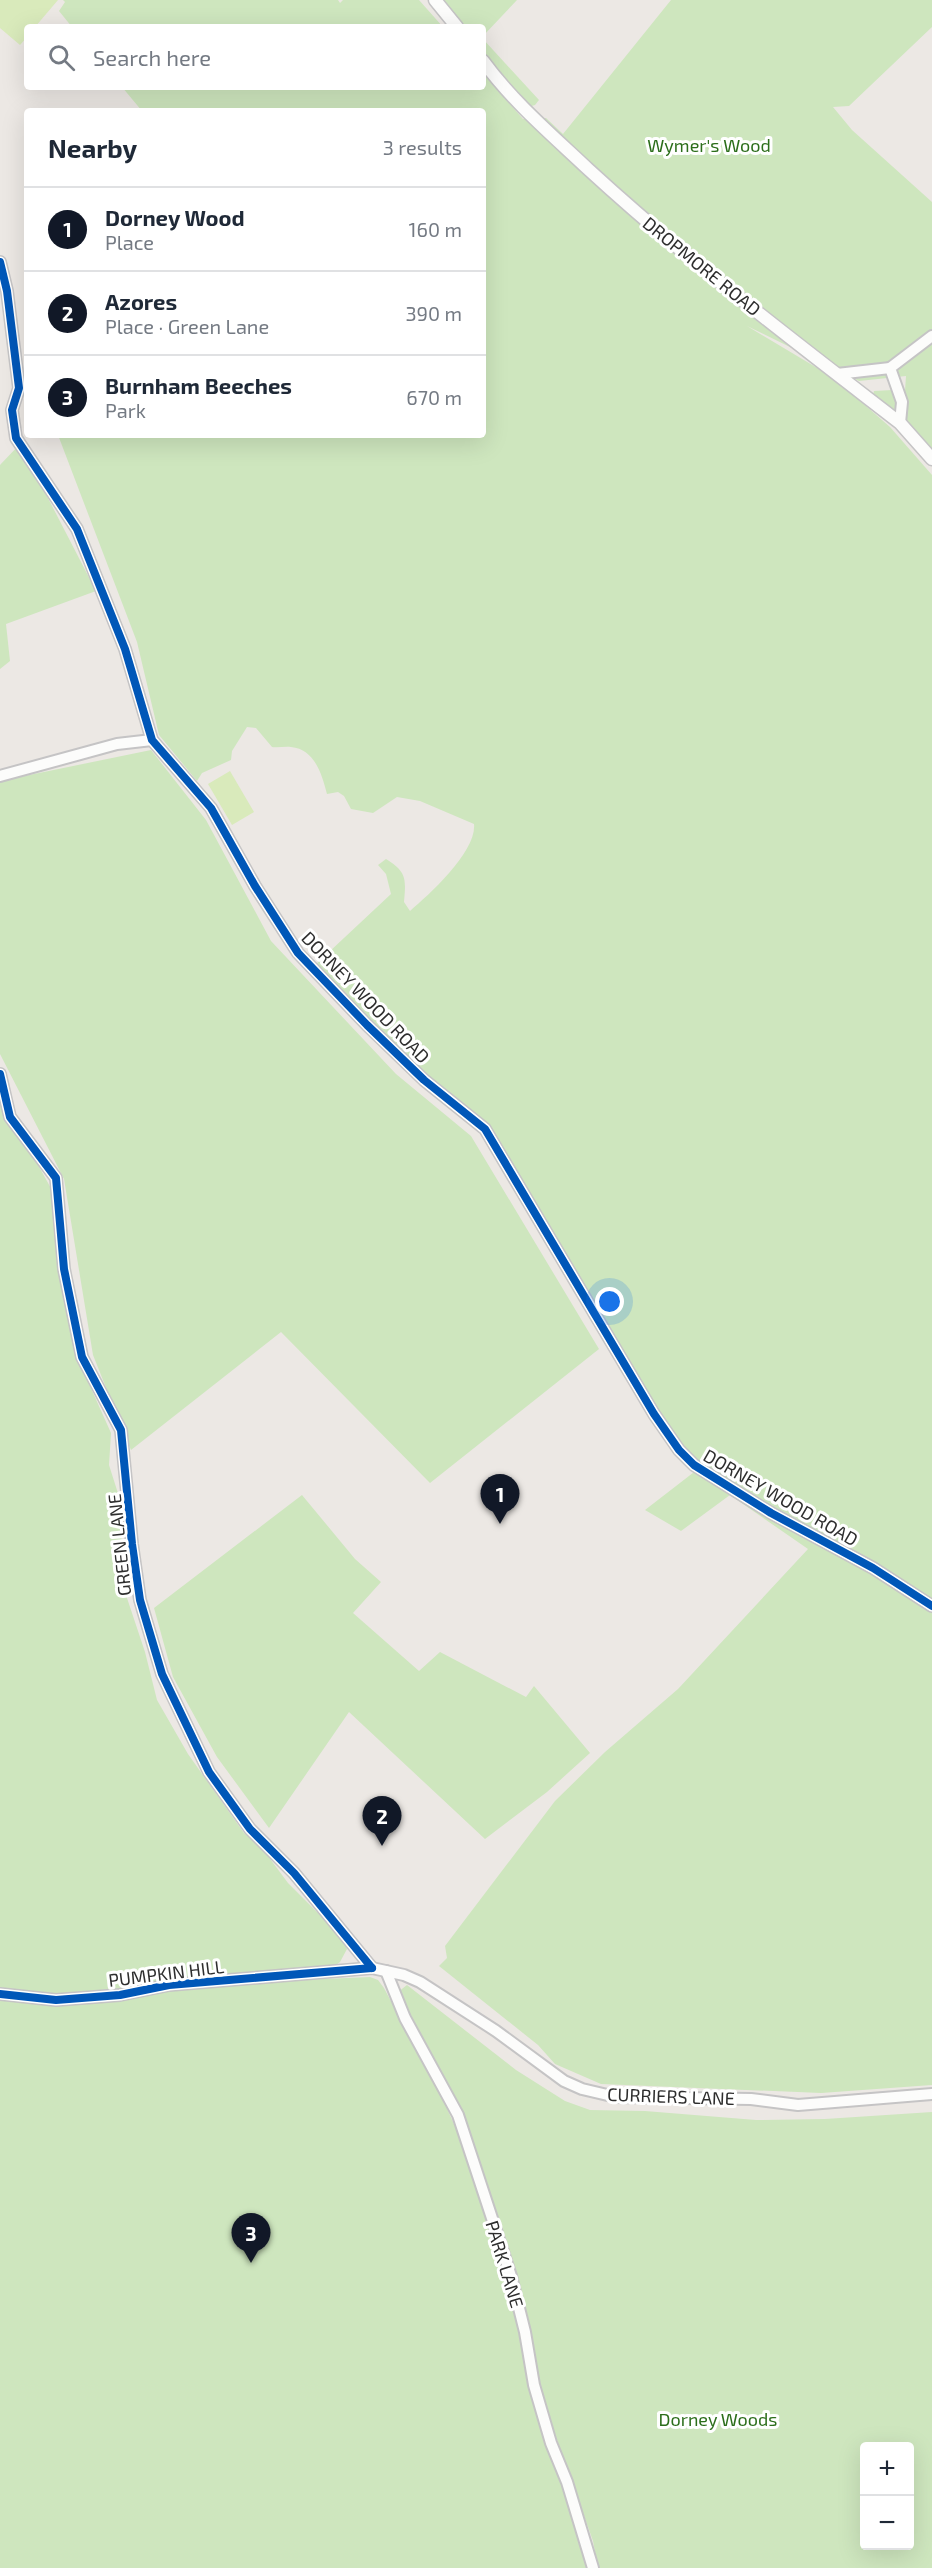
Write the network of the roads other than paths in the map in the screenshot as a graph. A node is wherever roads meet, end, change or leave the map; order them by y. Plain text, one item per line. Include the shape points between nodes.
1 (435, 0) edge
2 (455, 24) edge
3 (486, 65) edge
4 (0, 262) edge
5 (932, 336) edge
6 (891, 368) junction
7 (837, 375) junction
8 (900, 423) junction
9 (932, 459) edge
10 (152, 740) junction
11 (0, 776) edge
12 (0, 1074) edge
13 (932, 1606) edge
14 (372, 1968) junction
15 (386, 1971) junction
16 (0, 1995) edge
17 (932, 2094) edge
18 (593, 2568) edge

1 - 2 street
3 - 7 street, DROPMORE ROAD via 534,118 639,216
4 - 10 street, DORNEY WOOD ROAD via 19,388 12,410 16,438 77,529 125,649
5 - 6 street
6 - 7 street
6 - 8 street via 902,402
7 - 8 street, DROPMORE ROAD
8 - 9 street, DROPMORE ROAD
10 - 11 street via 117,744
10 - 13 street, DORNEY WOOD ROAD via 211,808 298,953 424,1080 485,1129 618,1355 679,1450 694,1465 771,1513 873,1568
12 - 14 street, GREEN LANE via 10,1117 56,1178 64,1269 82,1356 121,1430 140,1600 162,1674 209,1772 250,1829 294,1873
14 - 15 street, CURRIERS LANE
14 - 16 street, PUMPKIN HILL via 169,1985 120,1995 56,2000
15 - 17 street, CURRIERS LANE via 420,1982 582,2090 616,2097 751,2099 798,2105
15 - 18 street, PARK LANE via 405,2018 458,2115 511,2276 534,2385

